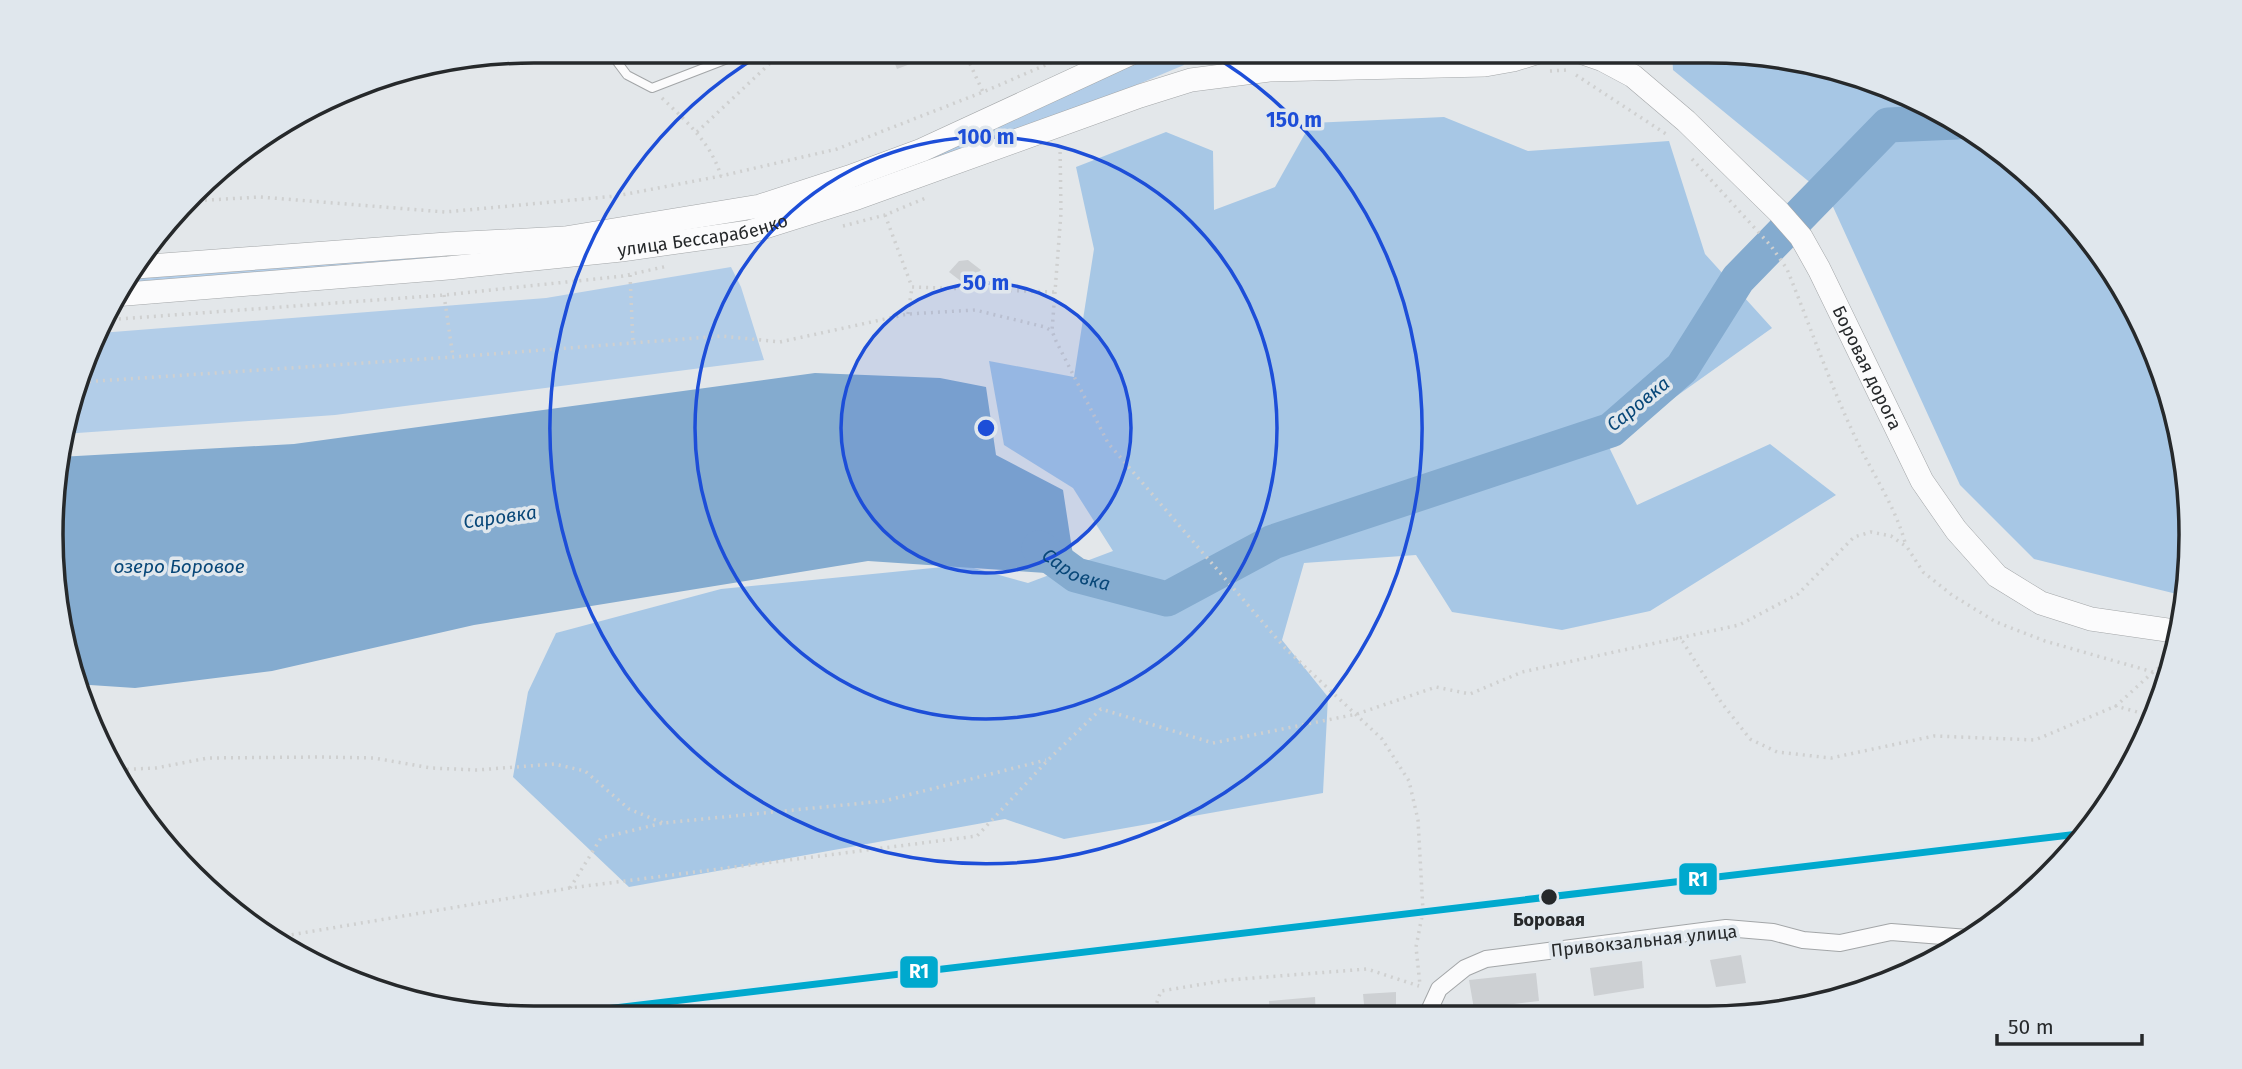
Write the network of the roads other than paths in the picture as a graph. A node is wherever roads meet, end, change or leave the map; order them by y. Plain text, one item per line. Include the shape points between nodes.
1 (618, 63) edge
2 (717, 63) edge
3 (1110, 63) edge
4 (1279, 63) edge
5 (1412, 63) edge
6 (1496, 63) edge
7 (1609, 63) edge
8 (1415, 65) junction
9 (1269, 70) junction
10 (447, 244) junction
11 (149, 264) edge
12 (448, 268) junction
13 (129, 294) edge
14 (2169, 631) edge
15 (1953, 937) edge
16 (1431, 1006) edge

1 - 2 lane via 627,75 652,88
3 - 10 main road, улица Бессарабенко via 922,150 760,206 565,238
4 - 9 main road
5 - 8 main road
6 - 8 main road, улица Бессарабенко
7 - 14 main road, Боровая дорога via 1633,76 1686,121 1801,237 1922,481 1956,530 1997,576 2042,603 2091,619
8 - 9 main road, улица Бессарабенко
9 - 12 main road, улица Бессарабенко via 1191,80 749,232
10 - 11 main road, улица Бессарабенко
10 - 12 main road
12 - 13 main road, улица Бессарабенко
15 - 16 street, Привокзальная улица via 1891,932 1840,943 1726,928 1486,959 1465,968 1439,989

